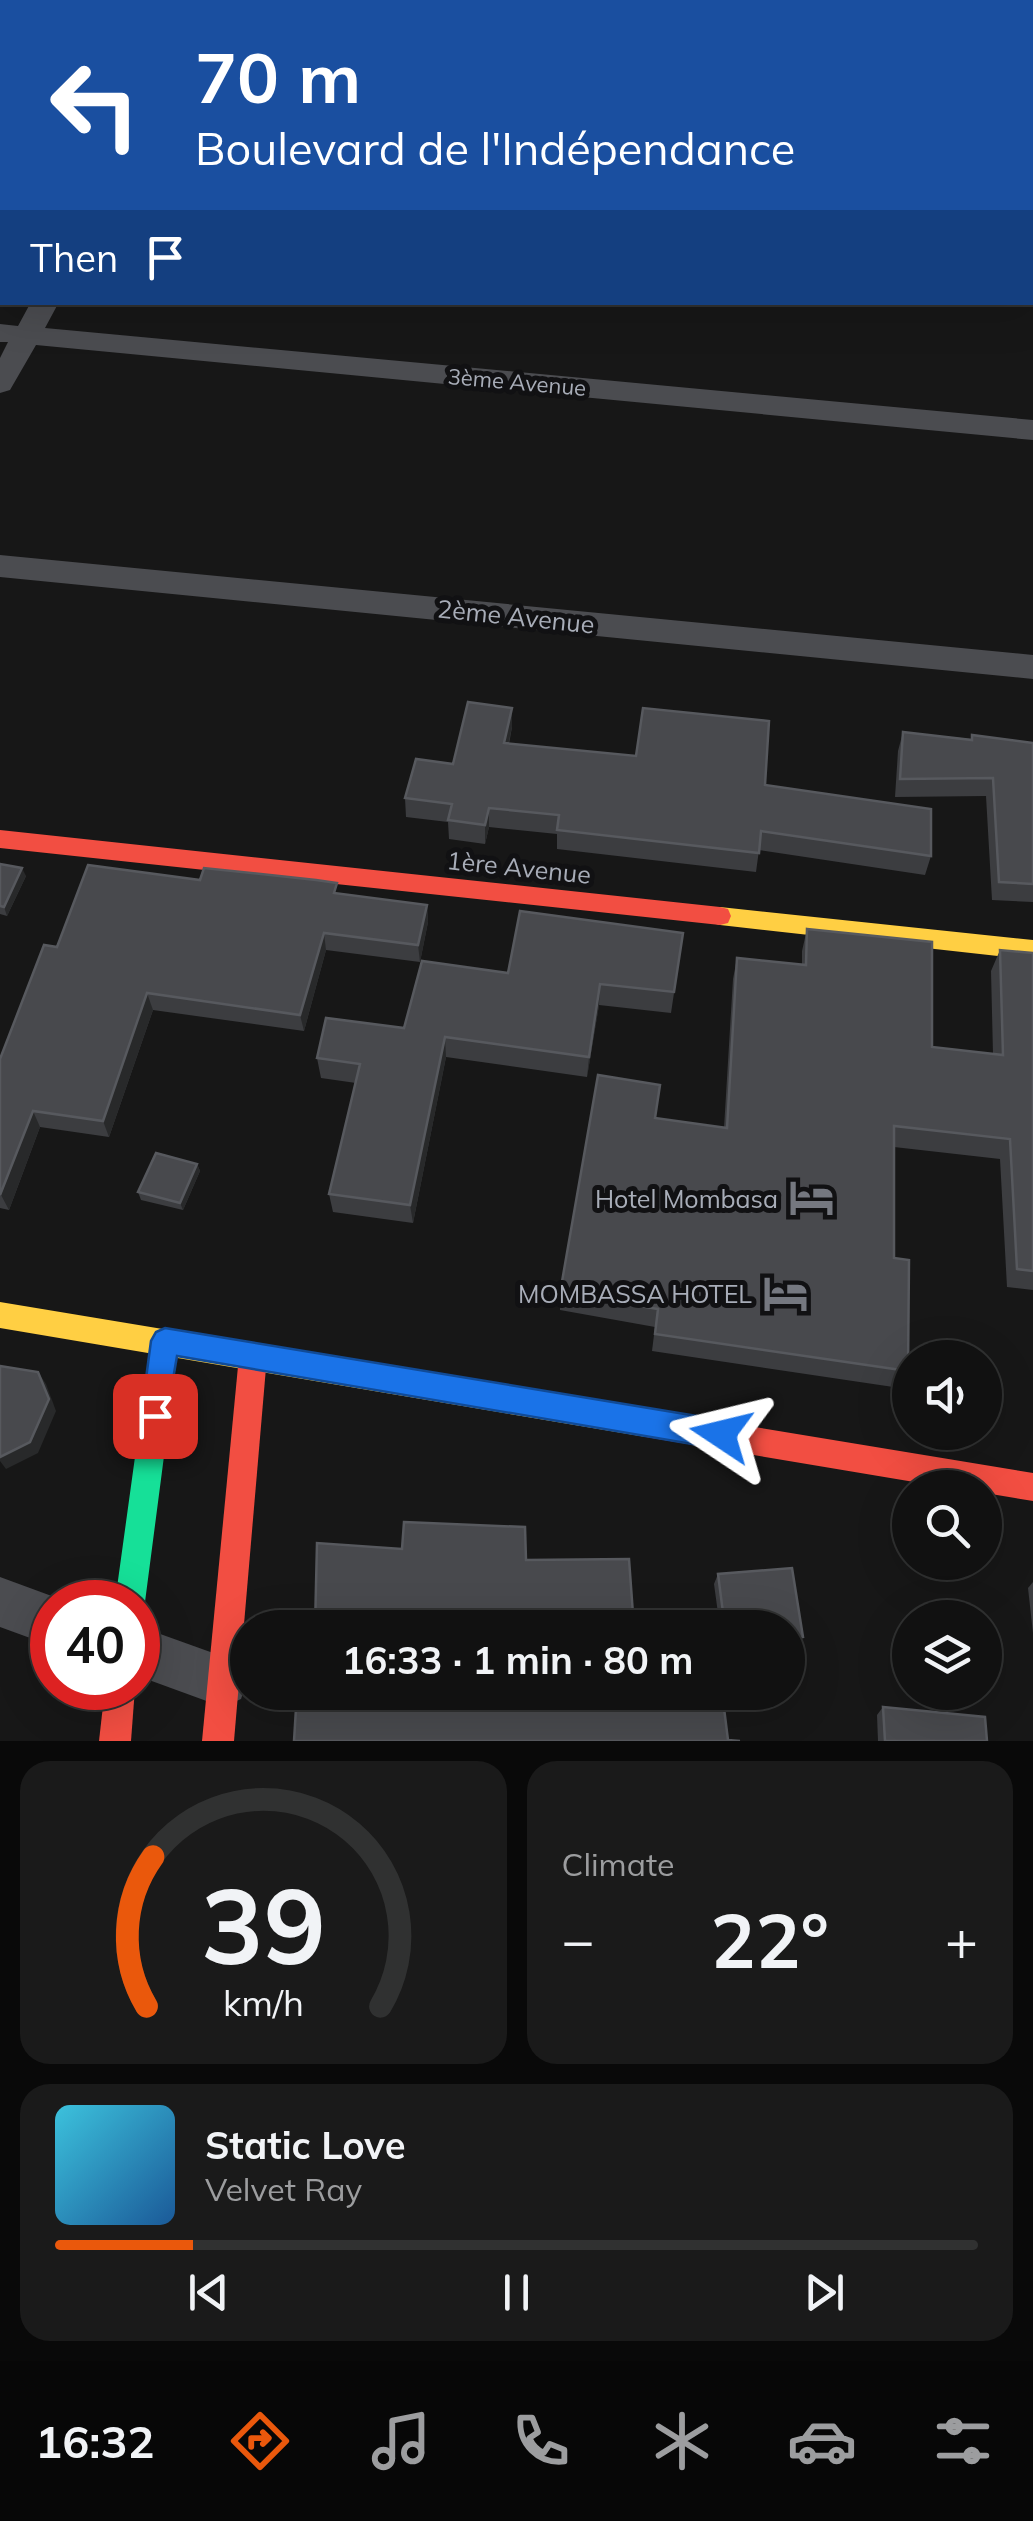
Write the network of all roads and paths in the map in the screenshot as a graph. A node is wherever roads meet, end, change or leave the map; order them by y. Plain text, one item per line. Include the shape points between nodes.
1 (41, 305) edge
2 (13, 335) edge
3 (0, 384) edge
4 (1033, 430) edge
5 (0, 566) edge
6 (1033, 667) edge
7 (0, 839) edge
8 (1033, 950) edge
9 (0, 1316) edge
10 (165, 1341) junction
11 (252, 1356) junction
12 (1033, 1486) edge
13 (133, 1580) edge
14 (0, 1602) edge
15 (30, 1612) edge
16 (160, 1659) edge
17 (223, 1680) junction
18 (118, 1710) edge
19 (116, 1741) edge
20 (218, 1741) edge

1 - 2 street
2 - 3 street
2 - 4 street, 3ème Avenue
5 - 6 street, 2ème Avenue
7 - 8 street, 1ère Avenue
9 - 10 street
10 - 11 street
10 - 13 street
11 - 12 street
11 - 17 street
14 - 15 street
16 - 17 street
17 - 20 street
18 - 19 street

